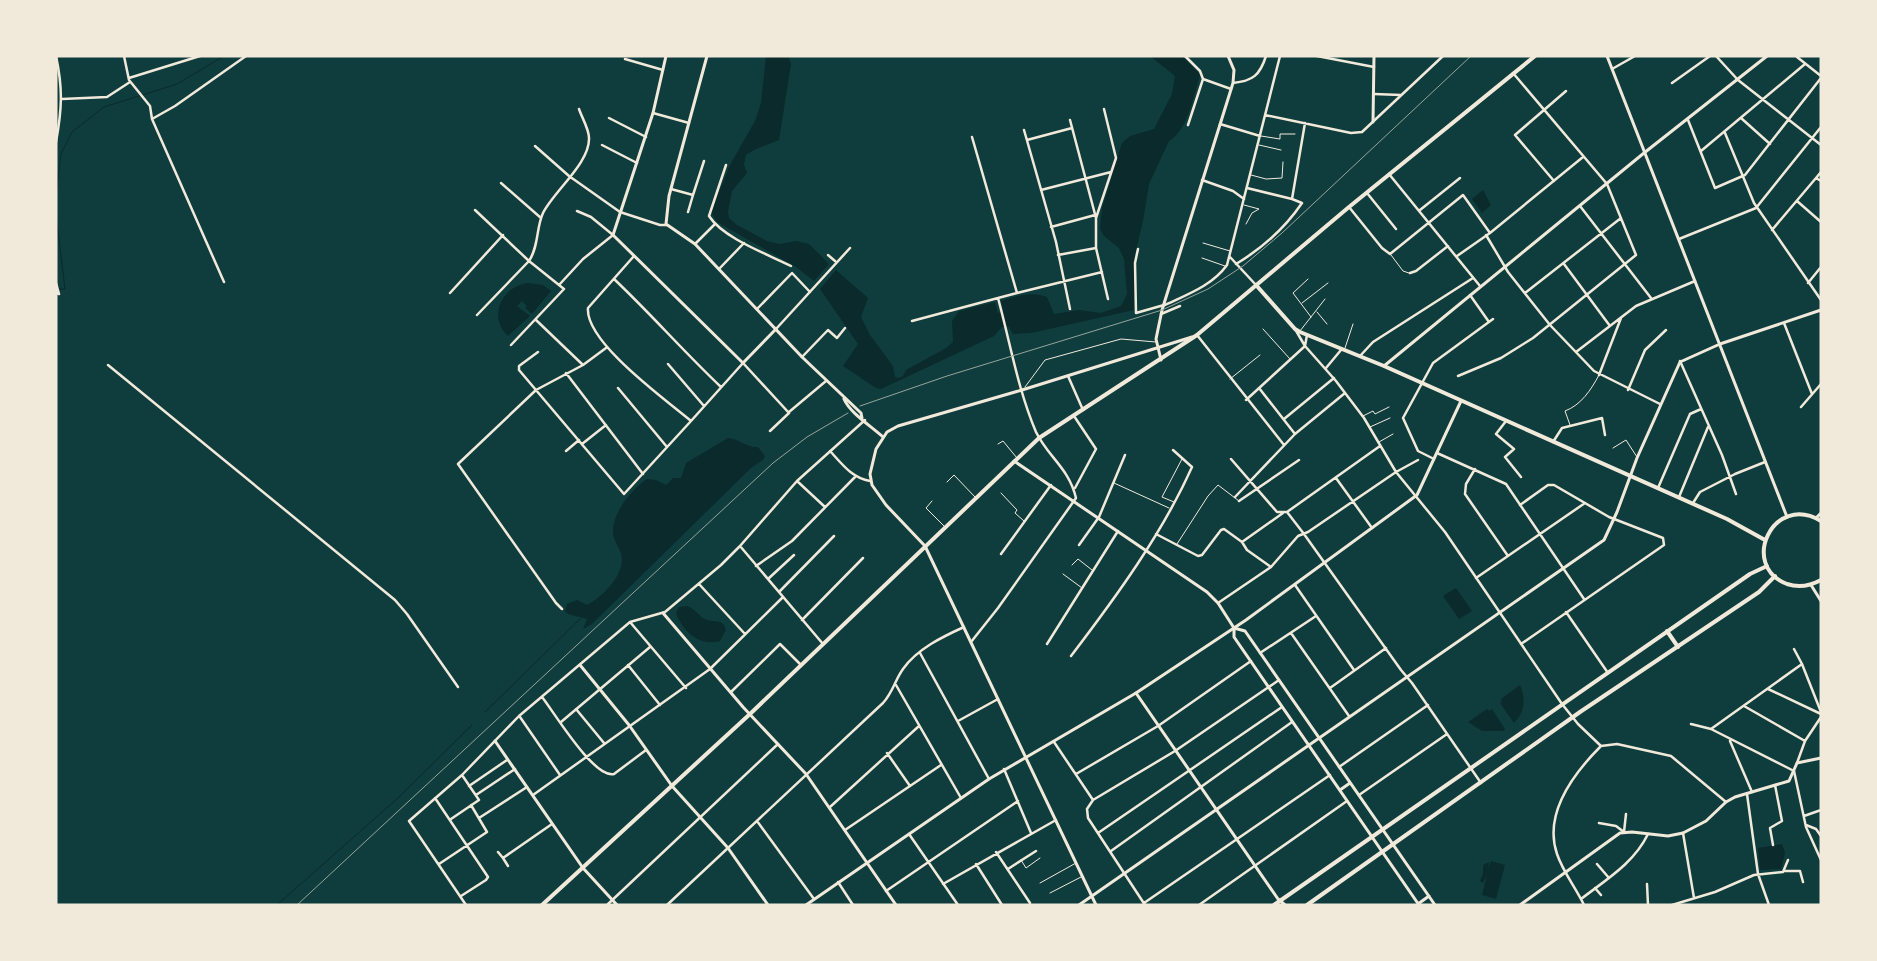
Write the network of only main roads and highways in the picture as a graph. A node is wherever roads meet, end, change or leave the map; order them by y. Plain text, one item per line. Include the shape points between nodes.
1 (666, 56) edge
2 (707, 56) edge
3 (1228, 56) edge
4 (1374, 56) edge
5 (1535, 56) edge
6 (1607, 56) edge
7 (1767, 56) edge
8 (1373, 122) road end
9 (1644, 153) junction
10 (1256, 285) junction
11 (1821, 310) edge
12 (776, 328) junction
13 (1197, 335) junction
14 (1720, 344) junction
15 (1158, 348) junction
16 (1161, 360) junction
17 (1384, 366) junction
18 (1461, 401) junction
19 (883, 437) junction
20 (1016, 460) junction
21 (1631, 476) junction
22 (1821, 513) edge
23 (1787, 517) junction
24 (1818, 520) edge
25 (1765, 540) junction
26 (925, 546) junction
27 (1767, 566) junction
28 (1775, 576) junction
29 (1821, 580) edge
30 (1811, 585) junction
31 (1821, 601) edge
32 (663, 613) road end
33 (1234, 628) junction
34 (1667, 631) junction
35 (1678, 647) junction
36 (580, 665) road end
37 (1136, 693) junction
38 (750, 714) junction
39 (1320, 738) junction
40 (495, 742) road end
41 (1309, 744) junction
42 (1026, 757) junction
43 (1821, 758) edge
44 (1350, 783) junction
45 (672, 786) junction
46 (1340, 790) junction
47 (1215, 809) junction
48 (1383, 828) junction
49 (1372, 836) junction
50 (1394, 844) junction
51 (1383, 852) junction
52 (868, 863) junction
53 (584, 868) junction
54 (1092, 896) junction
55 (1429, 896) junction
56 (1280, 900) junction
57 (1418, 904) edge
58 (542, 905) edge
59 (617, 905) edge
60 (768, 905) edge
61 (806, 905) edge
62 (896, 905) edge
63 (1079, 905) edge
64 (1096, 905) edge
65 (1274, 905) edge
66 (1285, 905) edge
67 (1307, 905) edge
68 (1435, 905) edge
69 (1520, 905) edge

1 - 12 main road via 646,137 613,235 743,363
2 - 12 main road via 671,189 665,216 667,225 695,244
3 - 15 main road via 1234,70 1233,83 1161,314
4 - 8 main road
5 - 10 main road
6 - 9 main road
7 - 9 main road
9 - 14 main road
9 - 17 main road
10 - 13 main road
10 - 17 main road via 1294,329
11 - 14 main road
12 - 19 main road via 844,398 857,416
13 - 15 main road
13 - 16 main road
14 - 21 main road via 1680,361
14 - 23 main road
15 - 16 main road
15 - 19 main road via 907,422 889,430
16 - 20 main road via 1039,438
17 - 18 main road
18 - 21 main road
18 - 33 main road via 1417,496
19 - 26 main road via 873,457 870,481 881,498
20 - 26 main road
20 - 33 main road via 1207,592
21 - 25 main road via 1746,527
21 - 39 main road via 1603,540
22 - 24 main road
23 - 24 main road via 1801,514
23 - 25 main road via 1774,526
25 - 27 main road
26 - 38 main road
26 - 42 main road
27 - 28 main road
27 - 34 main road via 1750,574
28 - 30 main road via 1792,585
28 - 35 main road via 1759,592
29 - 30 main road
30 - 31 main road
32 - 38 main road
33 - 37 main road
33 - 39 main road via 1245,630
33 - 41 main road via 1234,637
34 - 35 main road
34 - 48 main road
35 - 50 main road
36 - 45 main road via 630,725
37 - 42 main road
37 - 47 main road
38 - 45 main road
38 - 52 main road via 806,774
39 - 41 main road
39 - 44 main road
40 - 53 main road
41 - 46 main road
41 - 47 main road
42 - 52 main road
42 - 54 main road
43 - 69 main road via 1796,763 1791,780 1726,802 1706,821 1683,833 1668,836 1624,832
44 - 46 main road
44 - 48 main road
45 - 53 main road
45 - 60 main road via 728,848
46 - 49 main road
47 - 54 main road
47 - 56 main road
48 - 49 main road
48 - 50 main road
49 - 51 main road
49 - 56 main road
50 - 51 main road
50 - 55 main road
51 - 57 main road
51 - 67 main road
52 - 61 main road
52 - 62 main road
53 - 58 main road
53 - 59 main road
54 - 63 main road
54 - 64 main road
55 - 57 main road
55 - 68 main road
56 - 65 main road
56 - 66 main road

